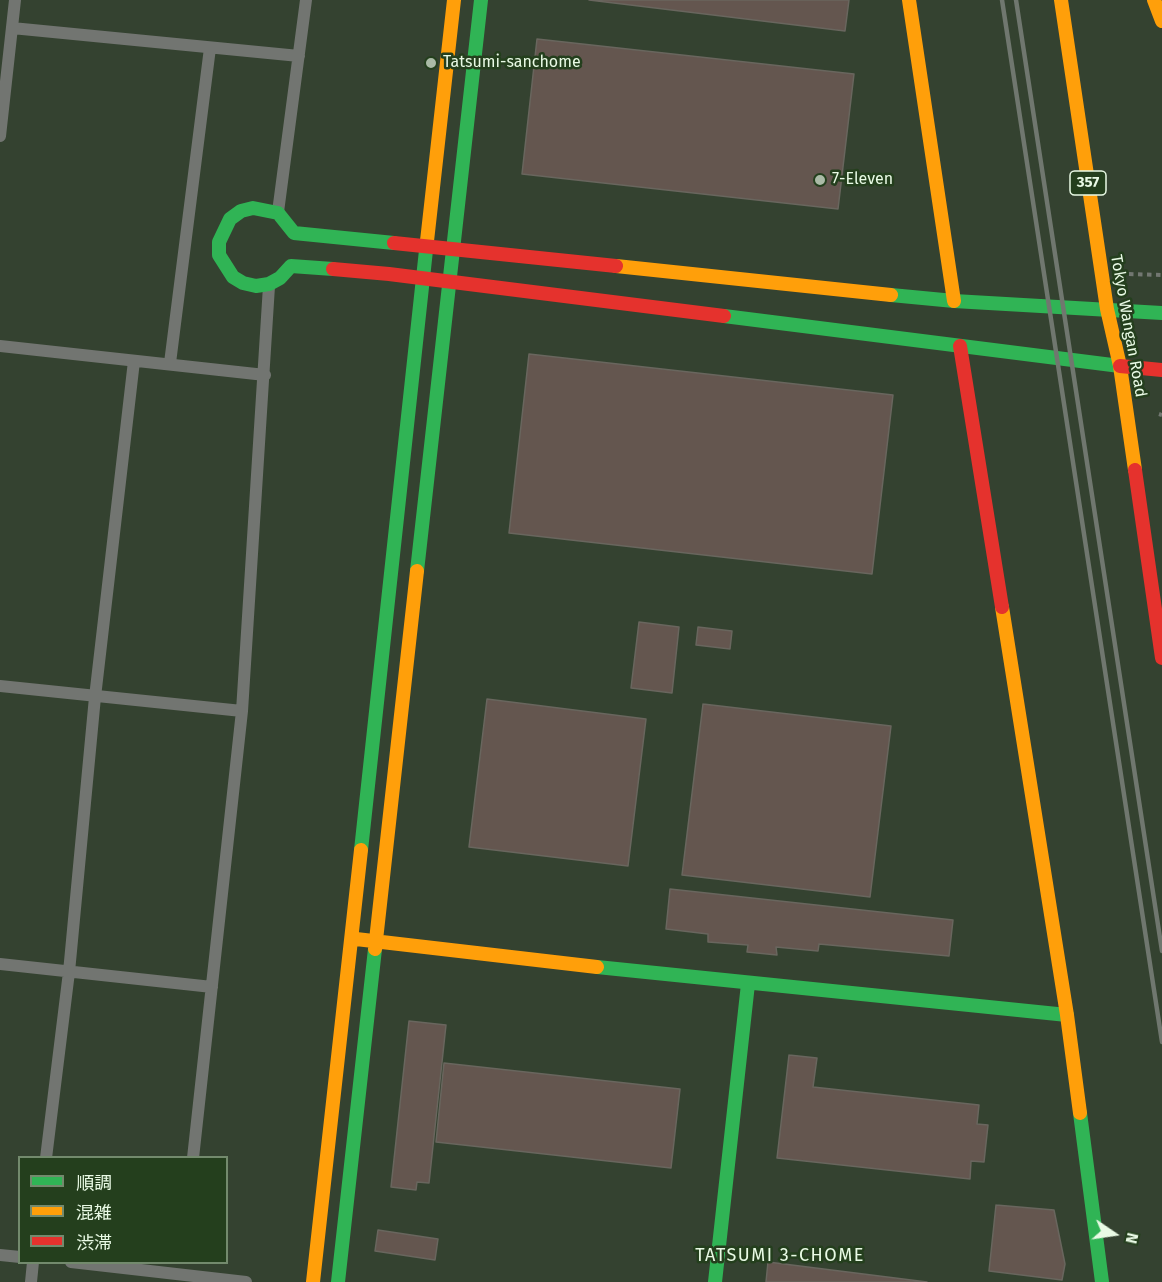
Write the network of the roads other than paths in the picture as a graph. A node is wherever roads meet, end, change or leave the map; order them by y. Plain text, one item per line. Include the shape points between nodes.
1 (15, 0) edge
2 (306, 0) edge
3 (454, 0) edge
4 (481, 0) edge
5 (909, 0) edge
6 (1061, 0) edge
7 (1154, 0) edge
8 (1162, 21) edge
9 (12, 27) junction
10 (210, 48) junction
11 (298, 56) junction
12 (0, 136) edge
13 (278, 213) junction
14 (426, 248) junction
15 (454, 251) junction
16 (422, 279) junction
17 (451, 282) junction
18 (269, 284) junction
19 (954, 301) junction
20 (1107, 309) junction
21 (1162, 313) edge
22 (0, 346) edge
23 (960, 346) junction
24 (134, 361) junction
25 (170, 363) junction
26 (1120, 366) junction
27 (1162, 370) edge
28 (265, 375) junction
29 (1162, 658) edge
30 (0, 686) edge
31 (95, 697) junction
32 (242, 711) junction
33 (351, 939) junction
34 (377, 942) junction
35 (0, 964) edge
36 (69, 972) junction
37 (748, 984) junction
38 (212, 987) junction
39 (1067, 1016) junction
40 (46, 1156) edge
41 (193, 1156) edge
42 (0, 1255) edge
43 (18, 1257) edge
44 (33, 1264) edge
45 (82, 1264) edge
46 (180, 1273) edge
47 (31, 1282) edge
48 (246, 1282) edge
49 (313, 1282) edge
50 (338, 1282) edge
51 (715, 1282) edge
52 (1102, 1282) edge

1 - 9 lane
2 - 11 lane
3 - 14 main road
4 - 15 main road
5 - 19 main road
6 - 20 main road, Tokyo Wangan Road / 357
7 - 8 main road
9 - 10 lane
9 - 12 lane
10 - 11 lane
10 - 25 lane
11 - 13 lane
13 - 14 main road via 294,233
13 - 18 main road via 253,208 241,211 230,219 219,242 219,255 232,277 250,285
14 - 15 main road
14 - 16 main road
15 - 17 main road
15 - 19 main road
16 - 17 main road
16 - 18 main road via 291,266
16 - 33 main road
17 - 23 main road
17 - 34 main road
18 - 28 lane
19 - 20 main road
20 - 21 main road
20 - 26 main road, Tokyo Wangan Road / 357
22 - 24 lane
23 - 26 main road
23 - 39 main road
24 - 25 lane
24 - 31 lane
25 - 28 lane
26 - 27 main road
26 - 29 main road, Tokyo Wangan Road / 357
28 - 32 lane
30 - 31 lane
31 - 32 lane
31 - 36 lane
32 - 38 lane
33 - 34 main road
33 - 49 main road
34 - 37 main road
34 - 50 main road
35 - 36 lane
36 - 38 lane
36 - 40 lane
37 - 39 main road
37 - 51 main road
38 - 41 lane
39 - 52 main road
42 - 43 lane
44 - 47 lane
45 - 46 lane
46 - 48 lane

